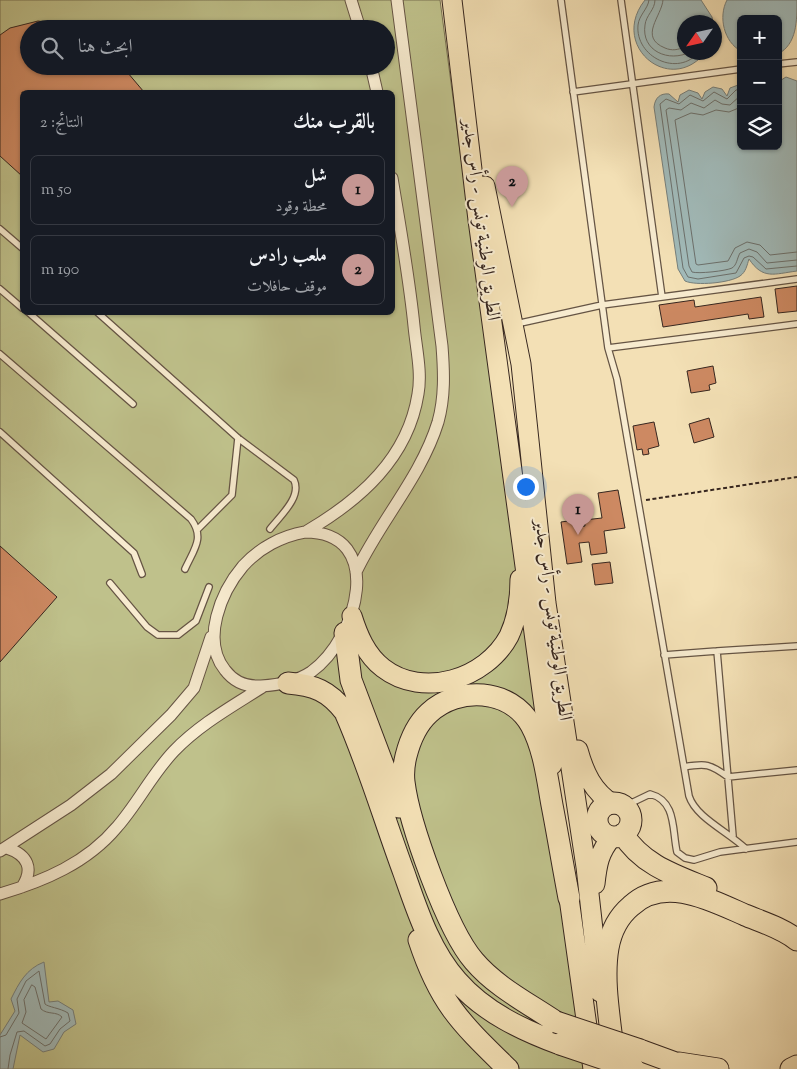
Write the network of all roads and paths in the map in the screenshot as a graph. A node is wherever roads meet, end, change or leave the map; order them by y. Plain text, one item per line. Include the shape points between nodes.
1 (351, 0) edge
2 (397, 0) edge
3 (452, 0) edge
4 (561, 0) edge
5 (621, 0) edge
6 (357, 20) edge
7 (797, 62) edge
8 (782, 64) edge
9 (737, 69) edge
10 (373, 75) edge
11 (633, 82) junction
12 (463, 85) junction
13 (377, 90) edge
14 (573, 92) junction
15 (395, 197) edge
16 (0, 229) edge
17 (20, 246) edge
18 (797, 279) edge
19 (0, 289) edge
20 (662, 297) junction
21 (602, 305) junction
22 (20, 306) edge
23 (31, 315) edge
24 (99, 315) edge
25 (514, 324) junction
26 (797, 324) edge
27 (608, 348) junction
28 (0, 354) edge
29 (133, 404) dead end
30 (0, 432) edge
31 (238, 438) junction
32 (797, 477) edge
33 (516, 496) junction
34 (638, 501) junction
35 (198, 529) junction
36 (270, 529) dead end
37 (305, 532) junction
38 (185, 569) dead end
39 (356, 572) junction
40 (142, 574) dead end
41 (110, 583) dead end
42 (209, 587) dead end
43 (348, 625) junction
44 (215, 626) junction
45 (797, 646) edge
46 (716, 651) junction
47 (664, 655) junction
48 (555, 662) junction
49 (288, 683) junction
50 (264, 686) junction
51 (684, 767) junction
52 (797, 770) edge
53 (728, 777) junction
54 (618, 805) junction
55 (618, 835) junction
56 (733, 836) junction
57 (392, 841) junction
58 (797, 842) edge
59 (4, 849) edge
60 (746, 850) junction
61 (22, 887) junction
62 (0, 894) edge
63 (569, 898) junction
64 (590, 907) junction
65 (797, 922) edge
66 (797, 940) edge
67 (556, 1022) junction
68 (637, 1060) edge
69 (683, 1066) edge
70 (797, 1066) edge
71 (508, 1069) edge
72 (593, 1069) edge
73 (609, 1069) edge
74 (615, 1069) edge
75 (718, 1069) edge
76 (791, 1069) edge

1 - 6 street
2 - 39 street via 442,346 443,399 426,453
3 - 12 main road, الطريق الوطنية تونس - رأس جدير
4 - 14 lane
5 - 11 lane
7 - 8 lane
9 - 11 lane
10 - 13 street
11 - 14 lane
11 - 20 lane
12 - 25 main road, الطريق الوطنية تونس - رأس جدير
12 - 33 main road, الطريق الوطنية تونس - رأس جدير
14 - 21 lane
15 - 37 street via 419,369 419,392 414,412 395,456 367,489 340,511
16 - 17 lane
18 - 20 lane
19 - 22 lane
20 - 21 lane
21 - 25 lane
21 - 27 lane
23 - 29 lane
24 - 31 lane
25 - 48 main road, الطريق الوطنية تونس - رأس جدير
26 - 27 lane
27 - 34 lane via 617,379
28 - 35 lane via 191,519
30 - 40 lane via 134,553
31 - 35 lane via 232,495
31 - 36 lane via 284,471 297,487 295,496
32 - 34 path
33 - 43 main road via 520,580 516,614 500,648 481,666 443,682 403,679 376,662
33 - 63 main road, الطريق الوطنية تونس - رأس جدير
34 - 47 lane
35 - 38 lane via 198,538
37 - 39 street via 334,536 350,553
37 - 44 street via 268,545 244,564 223,598
39 - 43 street via 356,598
41 - 42 lane via 147,627 158,635 178,635 196,621
43 - 49 street via 324,660 311,672
43 - 67 highway via 351,680 451,941 466,965 499,995
44 - 50 street via 214,647 219,663 229,676 243,685
44 - 59 street via 194,688 171,716 111,774
45 - 46 lane
46 - 47 lane
46 - 53 lane
47 - 51 lane
48 - 54 main road via 565,687 586,774 602,797
48 - 64 main road, الطريق الوطنية تونس - رأس جدير
49 - 50 street
49 - 57 highway via 321,689 345,712
50 - 61 street via 210,721 174,752 105,841 65,870
51 - 53 lane via 709,765
51 - 56 lane via 691,804
52 - 53 lane
53 - 56 lane
54 - 55 highway via 628,812 630,820 628,828
54 - 55 highway via 602,809 597,820 602,831
54 - 60 lane via 650,794 662,799 670,810 678,852 685,858 694,860 720,852
55 - 64 main road via 603,849 598,861
55 - 65 highway via 661,869
56 - 60 lane
57 - 68 highway, bridge via 424,925 453,976 470,994 499,1016 531,1033 560,1044
57 - 71 highway via 414,923 439,992 457,1019
58 - 60 lane
59 - 61 street via 24,856 29,865 29,874
61 - 62 street
63 - 67 highway via 543,755 524,714 505,700 482,693 460,696 438,706 419,724 408,746 404,767 406,793 422,849 453,927 472,959 496,982
63 - 72 main road, الطريق الوطنية تونس - رأس جدير
64 - 73 main road, الطريق الوطنية تونس - رأس جدير
66 - 74 highway via 714,901 694,895 665,891 634,903 615,925 608,949
67 - 68 highway, bridge
68 - 69 highway
69 - 75 highway
70 - 76 highway

